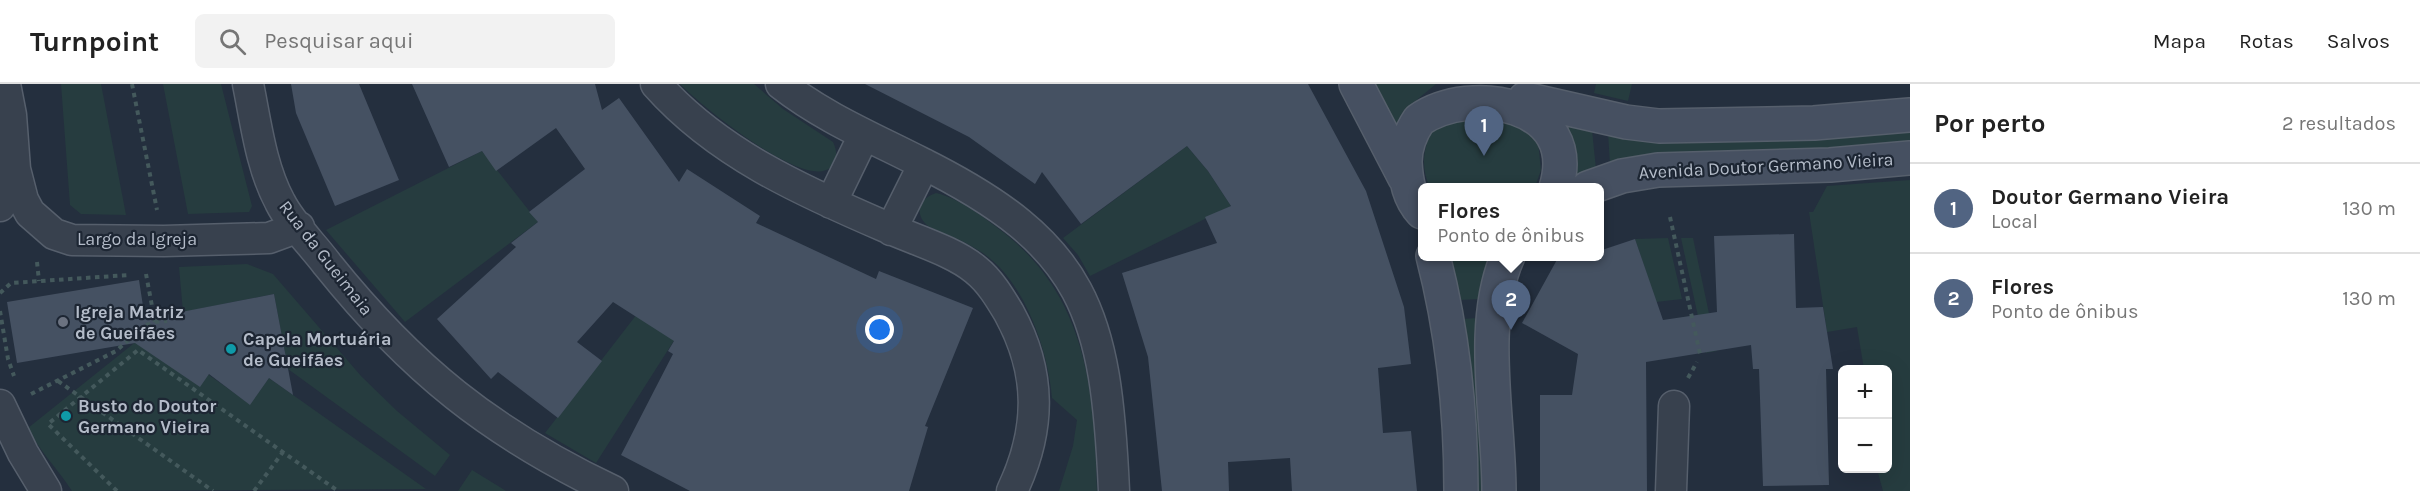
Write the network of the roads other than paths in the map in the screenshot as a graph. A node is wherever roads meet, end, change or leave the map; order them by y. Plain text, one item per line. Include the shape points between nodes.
1 (5, 84) edge
2 (248, 84) edge
3 (656, 84) edge
4 (781, 84) edge
5 (1356, 84) edge
6 (1504, 90) edge
7 (1910, 115) edge
8 (864, 135) junction
9 (1910, 158) edge
10 (924, 164) junction
11 (15, 168) junction
12 (1557, 183) edge
13 (1602, 183) edge
14 (831, 203) junction
15 (1417, 205) edge
16 (0, 206) edge
17 (299, 227) junction
18 (891, 230) junction
19 (1434, 261) edge
20 (1506, 261) edge
21 (12, 402) edge
22 (1674, 406) dead end
23 (46, 491) edge
24 (612, 491) edge
25 (1012, 491) edge
26 (1114, 491) edge
27 (1461, 491) edge
28 (1499, 491) edge
29 (1671, 491) edge

1 - 11 street, Largo da Igreja
2 - 17 street, Rua da Gueimaia via 267,168 281,204
3 - 14 street via 718,141
4 - 8 street
5 - 15 main road
6 - 7 main road via 1626,122 1668,127 1814,123
6 - 12 main road via 1545,117 1555,137 1560,161
6 - 15 main road via 1472,87 1448,94 1427,109 1412,129 1407,145
8 - 10 street
8 - 14 street
9 - 13 main road, Avenida Doutor Germano Vieira via 1650,171
10 - 18 street
10 - 26 street via 1019,221 1043,242 1074,284 1088,310 1103,363 1111,418
11 - 16 street
11 - 17 street, Largo da Igreja via 30,213 54,234 72,240 269,237
14 - 18 street
17 - 24 street, Rua da Gueimaia via 374,319 449,392 509,436
18 - 25 street via 976,269 1002,301 1019,334 1034,382 1035,418 1027,457
19 - 27 main road via 1456,377
20 - 28 main road via 1497,285 1492,332
21 - 23 street via 22,453
22 - 29 street

